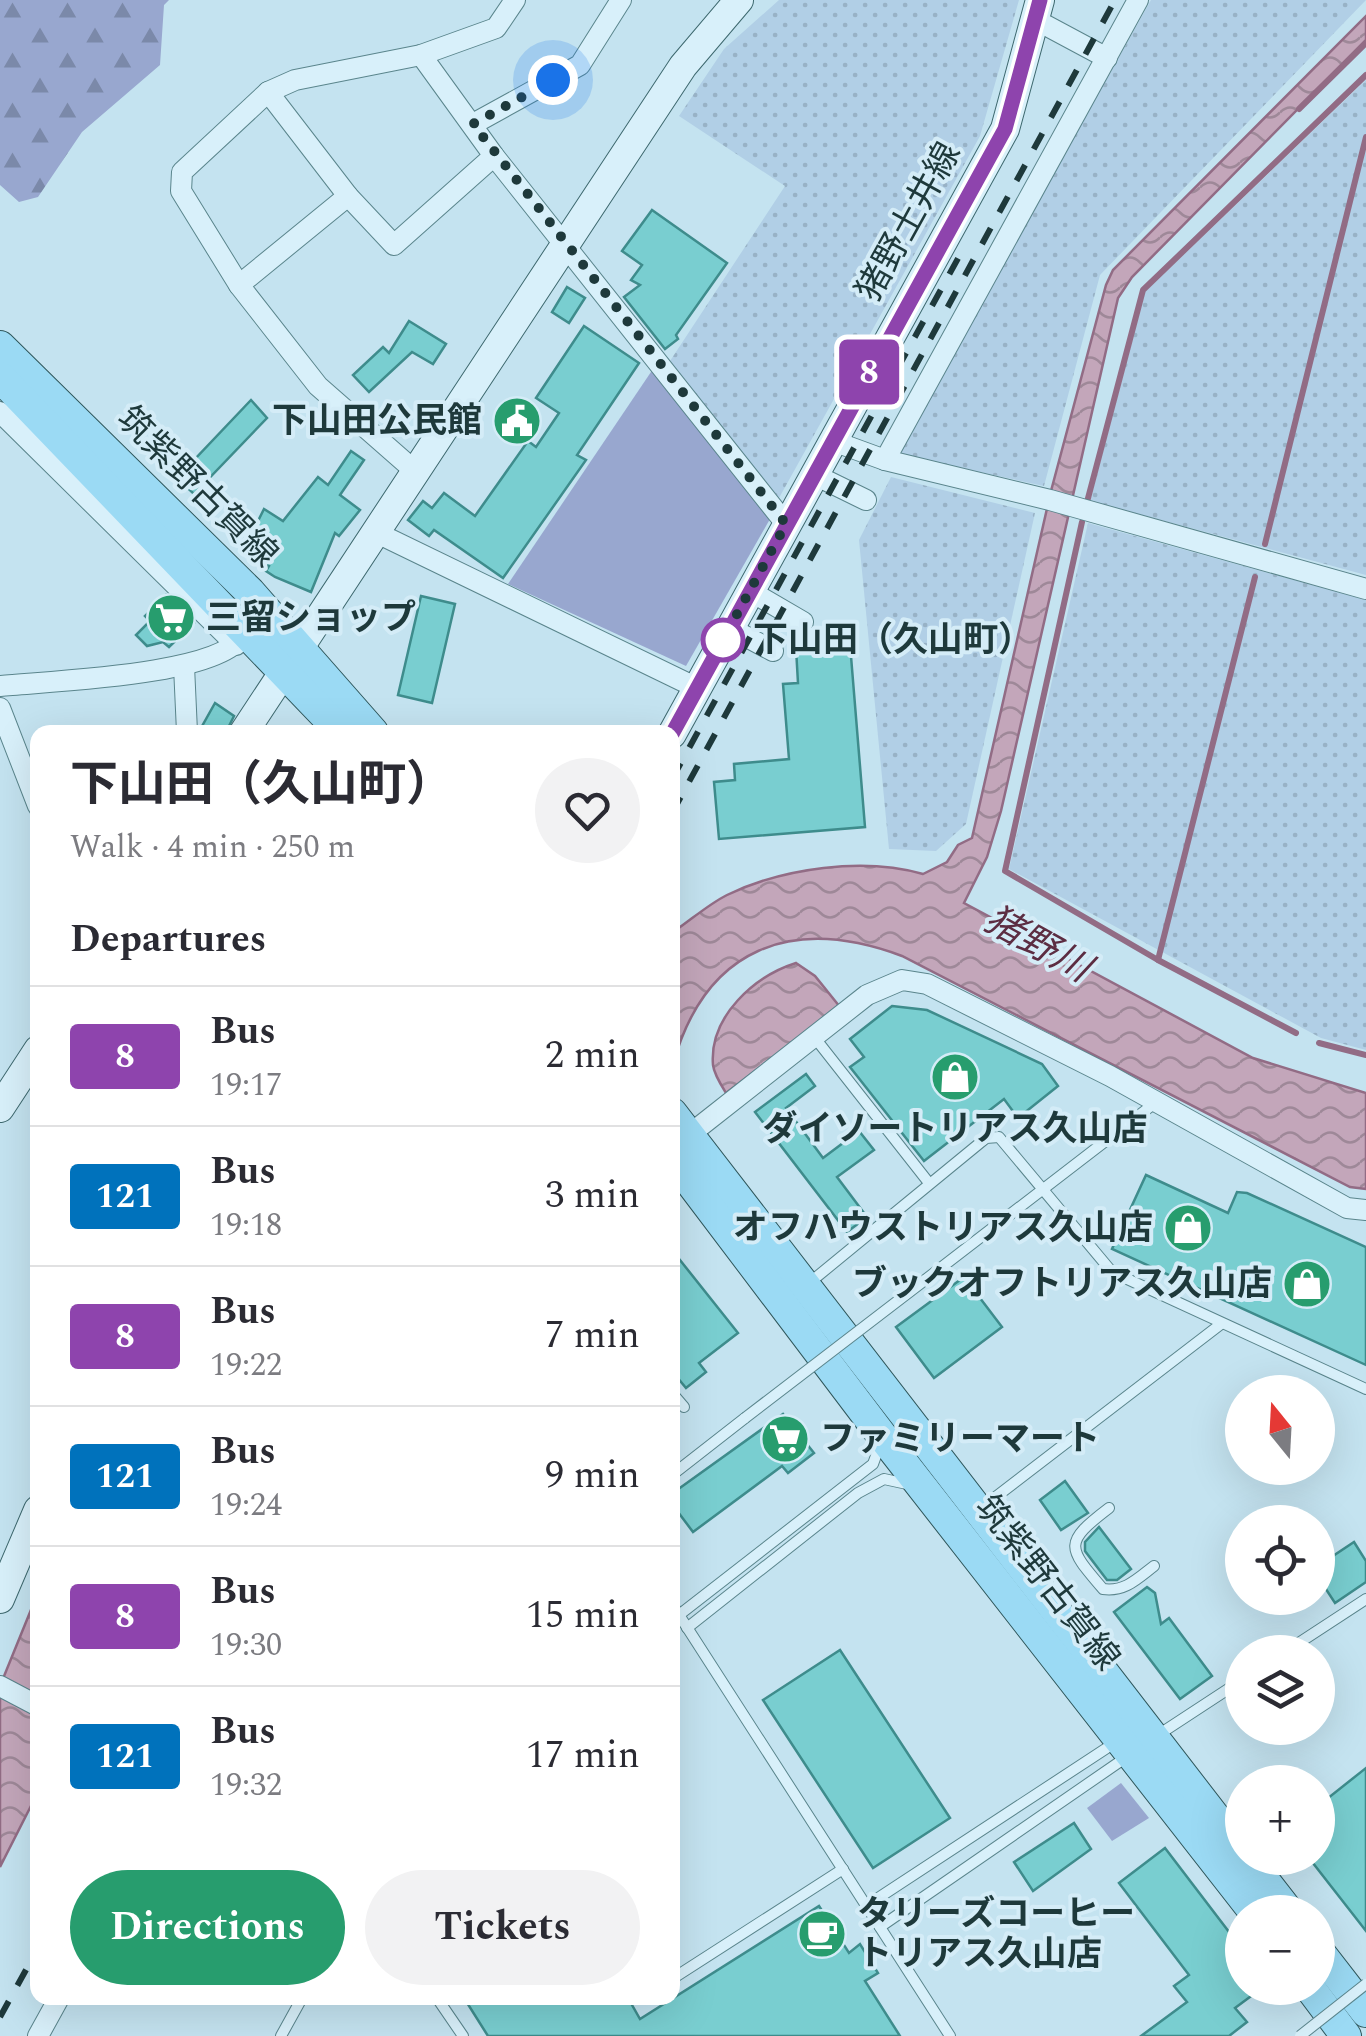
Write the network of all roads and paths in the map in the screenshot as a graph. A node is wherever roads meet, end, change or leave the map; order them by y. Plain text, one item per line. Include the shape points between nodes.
1 (515, 0) edge
2 (621, 0) edge
3 (738, 0) edge
4 (1138, 0) edge
5 (1038, 10) edge
6 (421, 55) junction
7 (1107, 58) junction
8 (268, 92) junction
9 (473, 124) junction
10 (494, 156) junction
11 (348, 196) junction
12 (564, 245) junction
13 (239, 285) junction
14 (0, 346) edge
15 (0, 377) edge
16 (0, 412) edge
17 (832, 441) junction
18 (885, 460) junction
19 (416, 472) junction
20 (813, 474) junction
21 (866, 500) dead end
22 (786, 524) junction
23 (375, 532) junction
24 (1366, 589) edge
25 (750, 591) junction
26 (803, 622) dead end
27 (730, 628) junction
28 (241, 638) junction
29 (773, 651) dead end
30 (292, 658) junction
31 (184, 666) junction
32 (0, 686) edge
33 (697, 688) junction
34 (0, 708) edge
35 (187, 725) edge
36 (249, 725) edge
37 (336, 725) edge
38 (364, 725) edge
39 (677, 725) edge
40 (30, 785) edge
41 (816, 1038) junction
42 (30, 1062) edge
43 (1154, 1103) junction
44 (0, 1108) edge
45 (680, 1134) edge
46 (680, 1137) edge
47 (680, 1138) edge
48 (928, 1183) junction
49 (1042, 1188) junction
50 (1366, 1210) edge
51 (805, 1286) junction
52 (1221, 1324) junction
53 (1366, 1389) edge
54 (680, 1403) edge
55 (684, 1408) dead end
56 (883, 1436) junction
57 (680, 1469) edge
58 (937, 1504) junction
59 (1109, 1508) dead end
60 (979, 1509) junction
61 (30, 1521) edge
62 (12, 1546) edge
63 (1154, 1566) dead end
64 (1366, 1599) edge
65 (0, 1600) edge
66 (680, 1607) edge
67 (680, 1617) edge
68 (687, 1628) junction
69 (1310, 1635) edge
70 (0, 1686) edge
71 (1225, 1690) edge
72 (30, 1702) edge
73 (1136, 1743) junction
74 (1225, 1835) edge
75 (843, 1870) junction
76 (1260, 1875) edge
77 (1242, 1895) edge
78 (1276, 1895) edge
79 (866, 1906) junction
80 (880, 1927) junction
81 (1335, 1972) edge
82 (680, 1974) edge
83 (1366, 1984) edge
84 (56, 2005) edge
85 (298, 2005) edge
86 (442, 2005) edge
87 (1323, 2005) edge
88 (1366, 2012) edge
89 (38, 2036) edge
90 (281, 2036) edge
91 (463, 2036) edge
92 (950, 2036) edge
93 (1300, 2036) edge
94 (1346, 2036) edge

1 - 6 street via 496,28
2 - 9 street via 580,65
3 - 12 street via 683,66
4 - 7 street
5 - 7 street
5 - 17 street, 猪野土井線 via 1005,129
6 - 8 street via 294,80
6 - 9 street
7 - 18 street
8 - 11 street
8 - 13 street via 182,172 182,191
9 - 10 street
10 - 11 street via 394,244
10 - 12 street
11 - 13 street
12 - 19 street
12 - 22 street
13 - 19 street via 318,386
14 - 30 main road, 筑紫野古賀線 via 250,592
15 - 28 main road, 筑紫野古賀線
16 - 28 street
17 - 18 street
17 - 20 street, 猪野土井線
18 - 24 street
19 - 23 street
20 - 21 street
20 - 22 street, 猪野土井線
22 - 25 street, 猪野土井線
23 - 30 street
23 - 33 street
25 - 26 street
25 - 27 street, 猪野土井線
27 - 29 street
27 - 33 street, 猪野土井線
28 - 30 main road, 筑紫野古賀線
28 - 31 street via 223,656
30 - 36 street
30 - 37 main road, 筑紫野古賀線
30 - 38 main road, 筑紫野古賀線
31 - 32 street
31 - 35 street
33 - 39 street, 猪野土井線
34 - 40 street
41 - 43 street via 885,985 927,984
41 - 45 street
41 - 48 lane
42 - 44 street
43 - 49 lane
43 - 50 street via 1347,1208
46 - 51 main road, 筑紫野古賀線
47 - 56 main road, 筑紫野古賀線
48 - 49 lane via 986,1138 999,1137
48 - 51 lane
49 - 52 lane via 1112,1272
49 - 57 lane, bridge
51 - 60 main road, 筑紫野古賀線
52 - 53 lane
52 - 60 lane
54 - 55 lane
56 - 58 main road, 筑紫野古賀線
56 - 66 lane via 873,1464
58 - 68 lane via 905,1482 884,1479
58 - 73 main road, 筑紫野古賀線
59 - 63 lane via 1079,1531 1074,1555 1103,1588 1113,1590
60 - 73 main road, 筑紫野古賀線
61 - 62 street
62 - 65 street
64 - 69 lane
67 - 68 lane
68 - 75 lane
70 - 72 street
71 - 73 lane
73 - 74 main road, 筑紫野古賀線
73 - 77 main road, 筑紫野古賀線
73 - 79 lane
73 - 80 lane
75 - 79 lane
75 - 82 lane
76 - 78 main road, 筑紫野古賀線
79 - 80 lane
80 - 92 lane
81 - 88 main road
83 - 93 lane, bridge
84 - 89 street
85 - 90 lane
86 - 91 lane
87 - 94 main road

